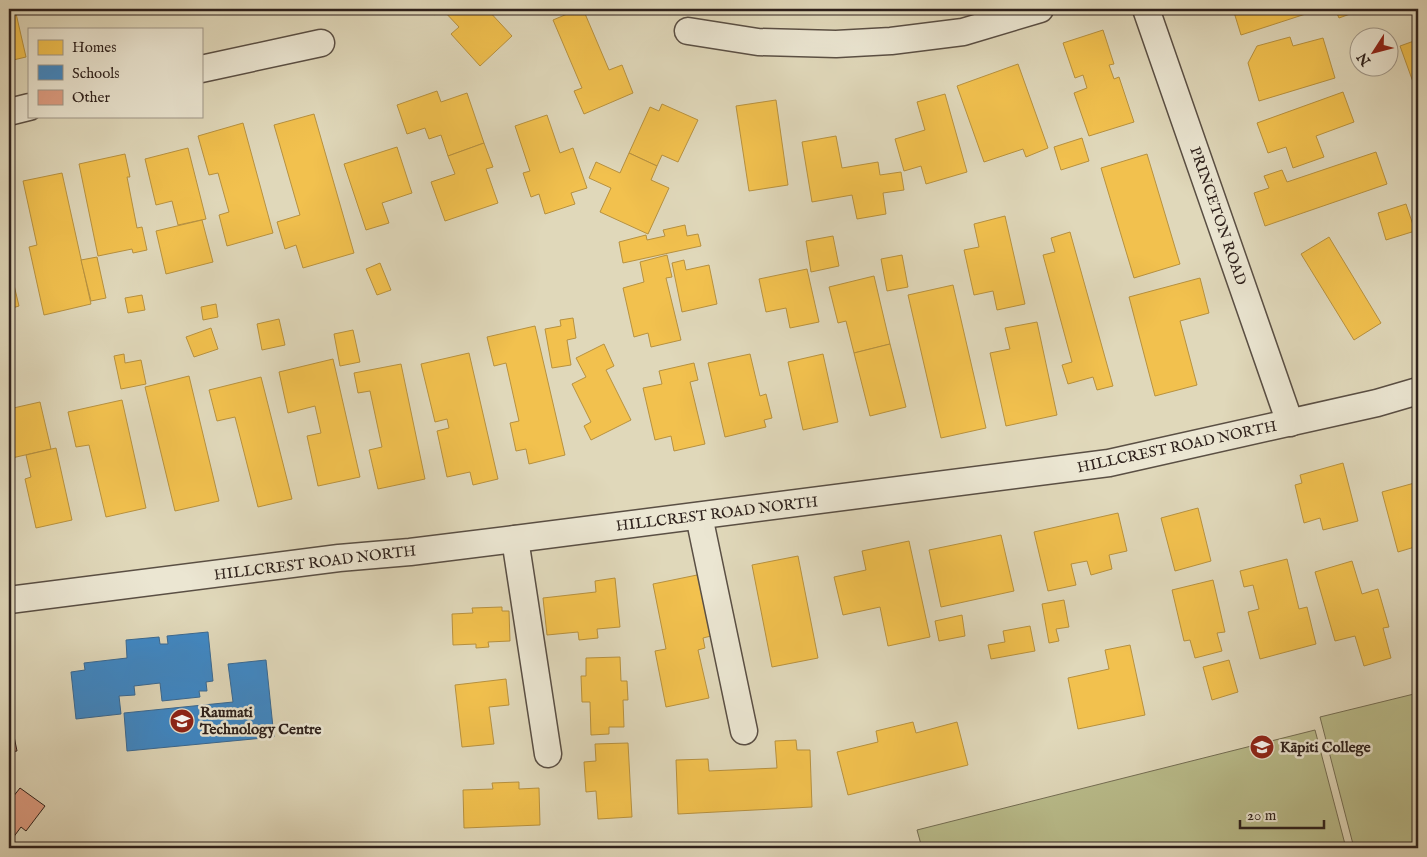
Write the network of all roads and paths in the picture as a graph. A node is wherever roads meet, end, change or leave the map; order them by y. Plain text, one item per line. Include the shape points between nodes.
1 (1040, 9) edge
2 (1146, 9) edge
3 (688, 32) dead end
4 (321, 43) dead end
5 (202, 69) edge
6 (28, 107) edge
7 (9, 112) edge
8 (1418, 391) edge
9 (1290, 423) junction
10 (699, 516) junction
11 (515, 539) junction
12 (9, 600) edge
13 (744, 731) dead end
14 (548, 754) dead end

1 - 3 street via 963,32 891,41 836,44 758,42
2 - 9 street, PRINCETON ROAD
4 - 5 street
6 - 7 street
8 - 9 street, HILLCREST ROAD NORTH via 1377,404
9 - 10 street, HILLCREST ROAD NORTH via 1109,463
10 - 11 street, HILLCREST ROAD NORTH
10 - 13 street
11 - 12 street, HILLCREST ROAD NORTH
11 - 14 street

